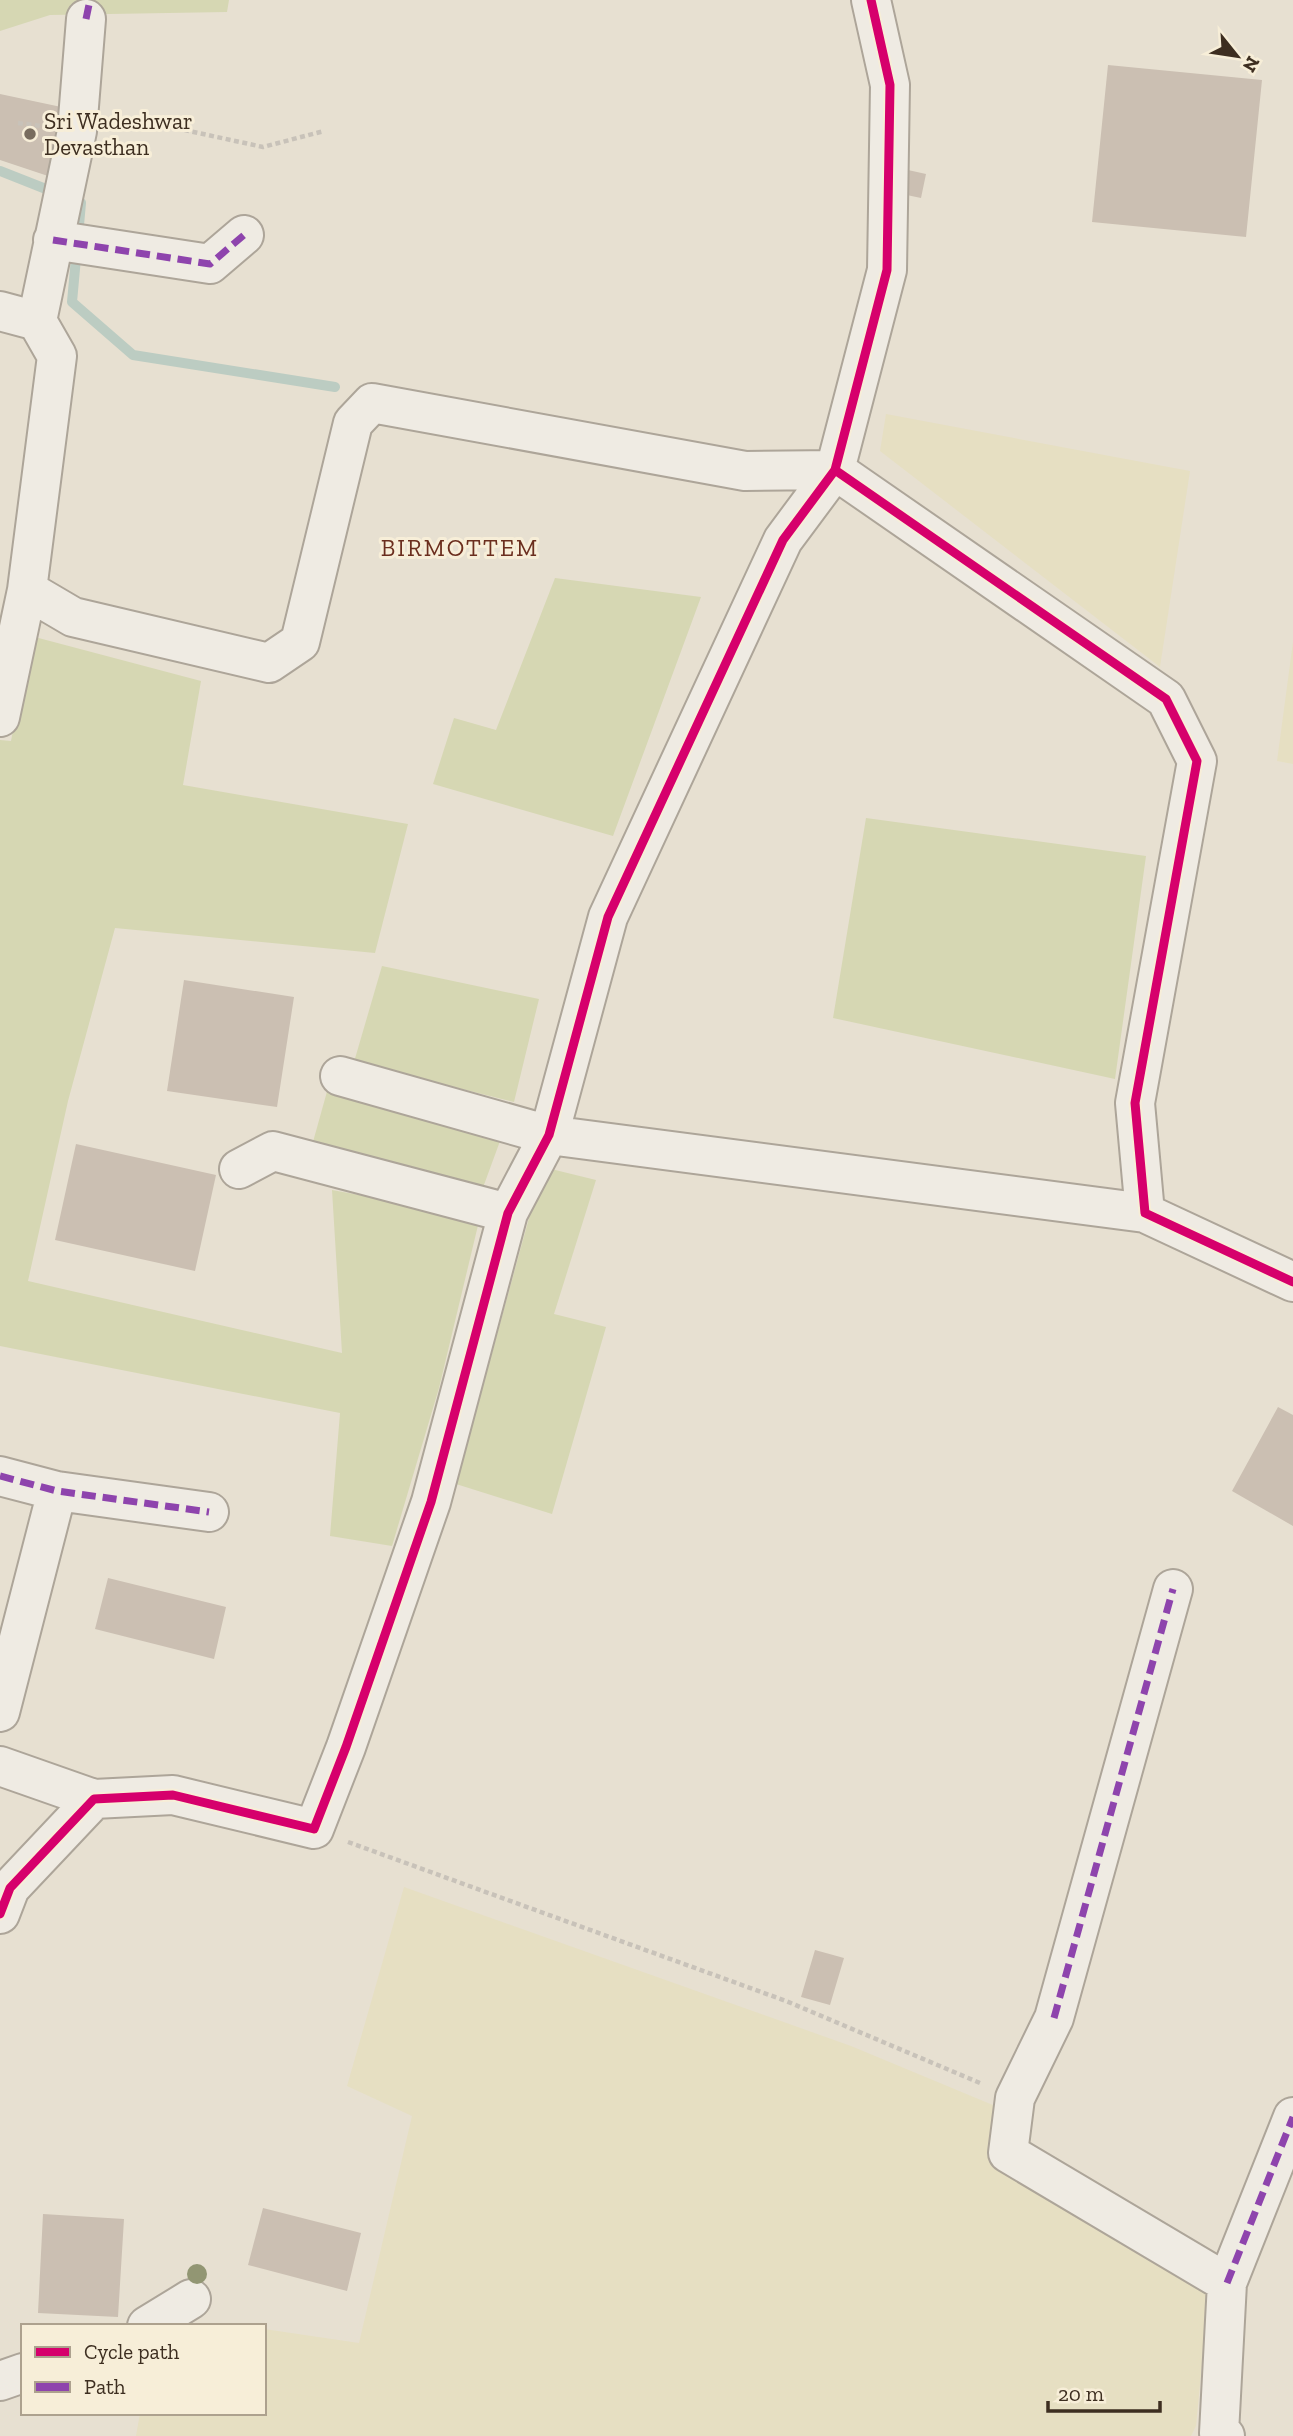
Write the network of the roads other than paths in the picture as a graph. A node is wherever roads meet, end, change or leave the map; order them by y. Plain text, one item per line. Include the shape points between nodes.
1 (871, 0) edge
2 (86, 19) dead end
3 (244, 235) dead end
4 (54, 240) junction
5 (0, 311) edge
6 (37, 321) junction
7 (835, 470) junction
8 (27, 590) junction
9 (0, 717) edge
10 (340, 1076) dead end
11 (549, 1135) junction
12 (239, 1169) dead end
13 (508, 1213) junction
14 (1145, 1213) junction
15 (1293, 1282) edge
16 (0, 1476) edge
17 (57, 1491) junction
18 (209, 1512) dead end
19 (1173, 1589) dead end
20 (0, 1712) edge
21 (0, 1766) edge
22 (94, 1799) junction
23 (0, 1914) edge
24 (1293, 2117) edge
25 (1227, 2283) junction
26 (191, 2299) dead end
27 (149, 2324) edge
28 (21, 2374) edge
29 (0, 2381) edge
30 (1225, 2436) edge

1 - 7 street via 890,85 887,270
2 - 4 street via 77,131
3 - 4 street via 210,264
4 - 6 street
5 - 6 street
6 - 8 street via 57,356
7 - 8 street via 745,471 372,403 353,423 300,642 269,663 73,617
7 - 11 street via 783,540 608,917
7 - 14 street via 1166,699 1197,761 1135,1103
8 - 9 street
10 - 11 street
11 - 13 street
11 - 14 street
12 - 13 street via 273,1150
13 - 22 street via 431,1502 314,1829 173,1795
14 - 15 street
16 - 17 street
17 - 18 street
17 - 20 street
19 - 25 street via 1054,2018 1016,2098 1008,2153
21 - 22 street
22 - 23 street via 10,1888
24 - 25 street
25 - 30 street via 1219,2433
26 - 27 street
28 - 29 street

